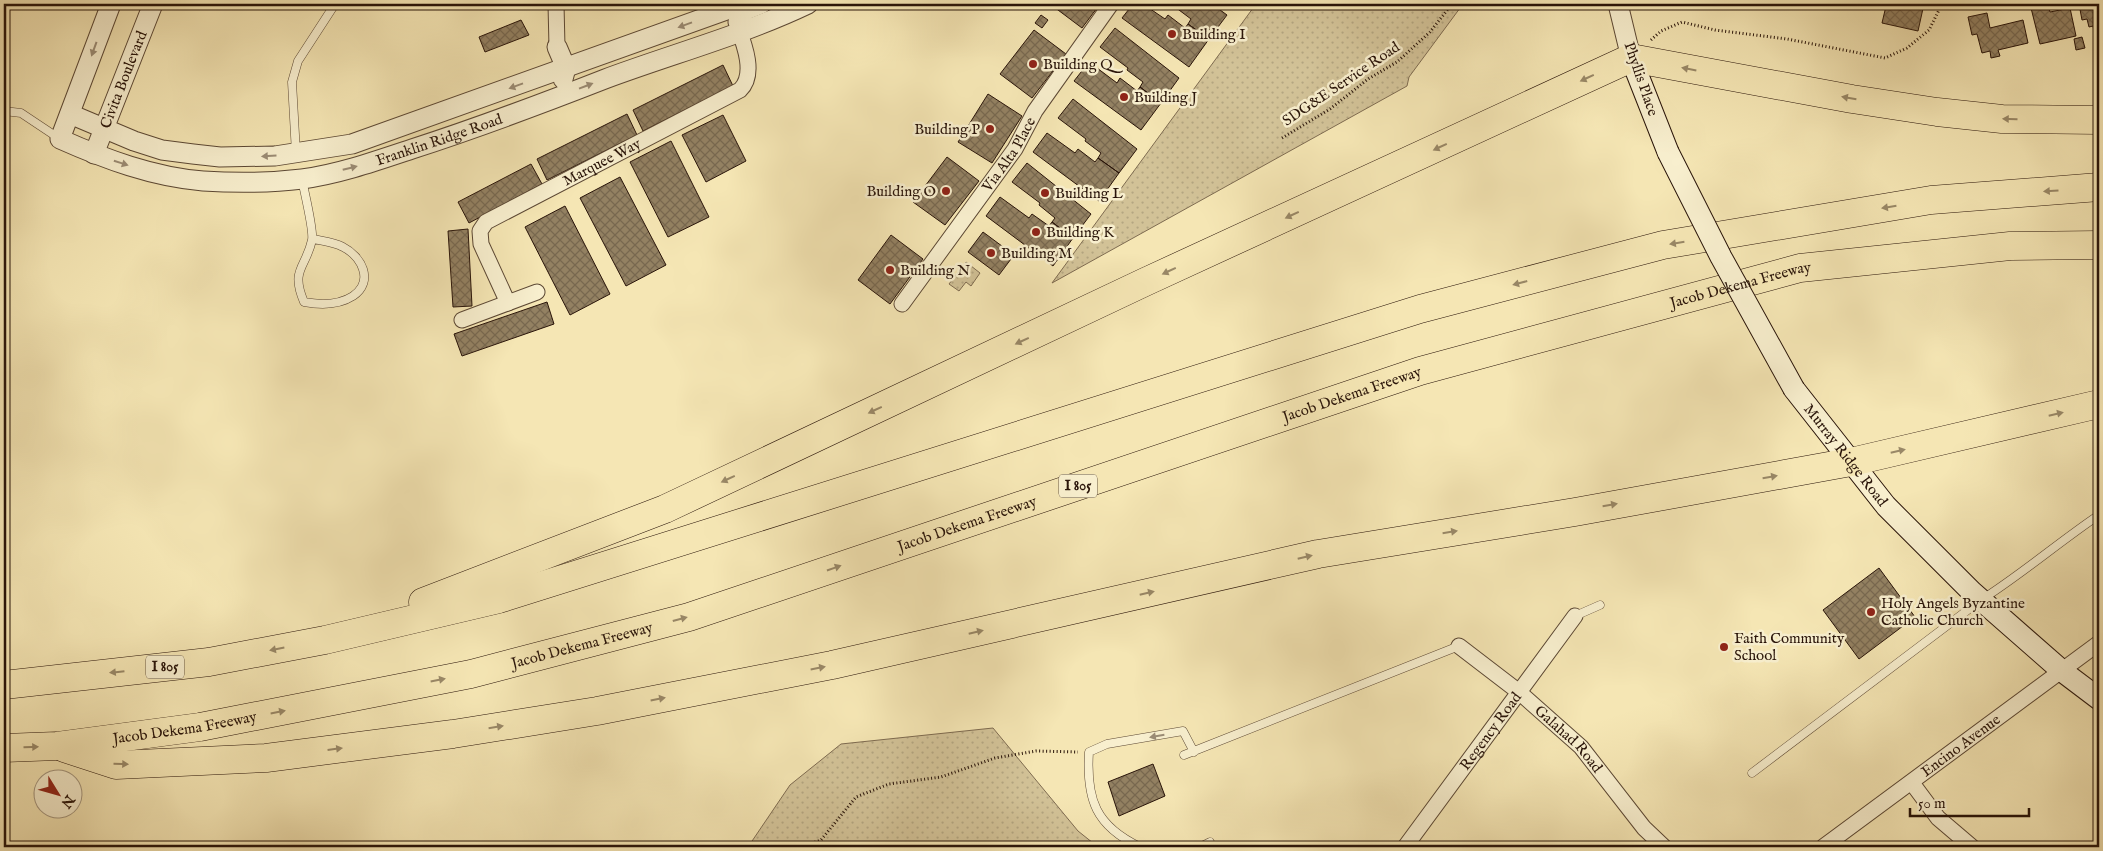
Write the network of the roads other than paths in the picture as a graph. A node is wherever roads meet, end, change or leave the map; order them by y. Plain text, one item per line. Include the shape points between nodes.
1 (111, 4) edge
2 (153, 4) edge
3 (335, 4) edge
4 (556, 4) edge
5 (761, 4) edge
6 (808, 4) edge
7 (1111, 4) edge
8 (1618, 4) edge
9 (734, 5) edge
10 (740, 32) junction
11 (557, 48) joint
12 (1631, 58) junction
13 (663, 59) junction
14 (566, 68) junction
15 (4, 111) edge
16 (70, 114) junction
17 (505, 117) junction
18 (2099, 120) edge
19 (104, 128) junction
20 (60, 139) junction
21 (352, 144) junction
22 (1668, 152) joint
23 (296, 153) junction
24 (94, 154) junction
25 (302, 179) junction
26 (226, 182) junction
27 (2099, 187) edge
28 (313, 239) junction
29 (2099, 245) edge
30 (537, 292) dead end
31 (508, 303) junction
32 (902, 304) dead end
33 (462, 320) dead end
34 (2099, 404) edge
35 (1850, 462) junction
36 (2099, 515) edge
37 (1981, 600) junction
38 (1600, 605) dead end
39 (1575, 616) joint
40 (325, 640) junction
41 (2099, 644) edge
42 (1458, 646) joint
43 (2062, 671) junction
44 (4, 685) edge
45 (1519, 692) junction
46 (2099, 699) edge
47 (58, 746) junction
48 (4, 748) edge
49 (1194, 752) junction
50 (1184, 755) dead end
51 (1752, 773) dead end
52 (1912, 783) junction
53 (1210, 842) dead end
54 (1140, 847) edge
55 (1200, 847) edge
56 (1405, 847) edge
57 (1664, 847) edge
58 (1823, 847) edge
59 (1972, 847) edge

1 -> 16 street
2 - 19 street, Civita Boulevard
3 - 23 lane via 298,60 292,82
4 - 11 street
5 - 10 street via 740,16
6 - 10 street, Franklin Ridge Road
7 - 32 street, Via Alta Place via 1034,111 1015,149
8 - 12 street, Phyllis Place
9 - 10 street, Marquee Way
9 - 13 street via 727,24 681,42
9 -> 14 street, Franklin Ridge Road
10 - 13 street, Franklin Ridge Road
10 - 31 street, Marquee Way via 749,73 740,90 486,222 480,231 481,244
11 - 14 street
18 -> 12 highway via 2002,119 1937,112
12 - 22 main road, Phyllis Place
12 -> 40 highway via 1145,282 665,509
17 -> 13 street, Franklin Ridge Road
14 - 17 street via 566,77 557,86 512,106
14 -> 21 street, Franklin Ridge Road
15 - 20 lane via 21,113
16 - 19 street, Franklin Ridge Road
16 - 20 street
25 -> 17 street, Franklin Ridge Road via 362,165
23 -> 19 street, Franklin Ridge Road via 248,157 162,150
19 - 24 street, Civita Boulevard
20 - 24 street, Franklin Ridge Road
21 - 23 street, Franklin Ridge Road
21 - 25 street via 345,150 311,160 303,168
22 - 35 main road, Murray Ridge Road, bridge via 1720,257 1794,389
23 - 26 street via 293,163 285,169 244,172 233,175
24 -> 26 street, Franklin Ridge Road via 170,176
25 - 26 street, Franklin Ridge Road
25 - 28 lane
27 -> 40 highway, I 805 via 1931,200 1654,247 1420,309 499,599
28 - 28 lane via 298,270 298,288 304,302 325,305 353,296 365,277 363,265 341,246
47 -> 29 highway, Jacob Dekema Freeway / I 805 via 200,727 471,674 689,617 1420,371 1800,268 2010,246
30 - 31 street
31 - 33 street
35 -> 34 highway
35 - 37 main road, Murray Ridge Road via 1886,506
47 -> 35 highway via 116,765 266,758 472,731 597,711 832,665 1318,554
36 - 37 lane
37 - 43 main road, Murray Ridge Road
37 - 51 lane
38 - 39 lane
39 - 45 street, Regency Road
40 -> 44 highway, I 805 via 209,662
41 - 43 street, Encino Avenue
42 - 45 street, Galahad Road
42 - 49 lane
43 - 46 main road, Murray Ridge Road
43 - 52 street, Encino Avenue
45 - 56 street, Regency Road
45 - 57 street, Galahad Road via 1581,747 1644,828
48 -> 47 highway, Jacob Dekema Freeway / I 805
49 - 50 lane
49 -> 54 lane via 1183,731 1107,744 1089,752 1088,774 1098,816 1119,837
52 - 58 street, Encino Avenue
52 - 59 street via 1938,818
53 - 55 lane

